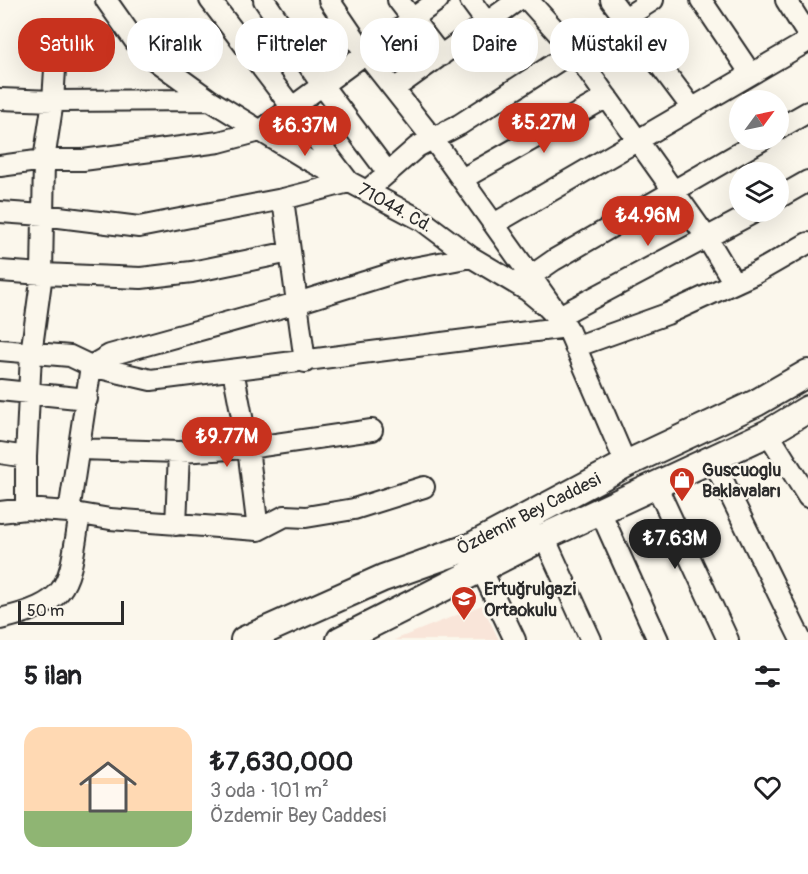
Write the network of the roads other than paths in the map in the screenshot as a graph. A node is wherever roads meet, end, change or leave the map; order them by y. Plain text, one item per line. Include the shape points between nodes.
1 (106, 0) edge
2 (210, 0) edge
3 (264, 0) edge
4 (329, 0) edge
5 (398, 0) edge
6 (438, 0) edge
7 (470, 0) edge
8 (518, 0) edge
9 (528, 0) edge
10 (611, 0) edge
11 (653, 0) edge
12 (701, 0) edge
13 (786, 0) edge
14 (412, 18) joint
15 (483, 18) edge
16 (494, 18) edge
17 (624, 18) joint
18 (550, 24) edge
19 (808, 34) edge
20 (808, 41) edge
21 (360, 45) edge
22 (451, 49) edge
23 (439, 53) edge
24 (360, 56) edge
25 (441, 56) junction
26 (550, 66) edge
27 (55, 72) edge
28 (381, 72) edge
29 (589, 72) edge
30 (665, 72) edge
31 (751, 74) junction
32 (322, 85) junction
33 (394, 89) junction
34 (607, 97) junction
35 (0, 99) edge
36 (210, 100) junction
37 (53, 101) junction
38 (291, 108) junction
39 (692, 108) junction
40 (808, 112) edge
41 (789, 123) edge
42 (260, 131) junction
43 (433, 139) junction
44 (637, 140) junction
45 (745, 150) edge
46 (44, 160) junction
47 (0, 166) edge
48 (388, 172) junction
49 (462, 179) junction
50 (808, 181) edge
51 (349, 182) junction
52 (368, 191) junction
53 (674, 192) junction
54 (789, 192) edge
55 (283, 199) junction
56 (0, 212) edge
57 (43, 215) junction
58 (736, 222) edge
59 (495, 224) junction
60 (706, 238) junction
61 (808, 243) edge
62 (290, 252) junction
63 (471, 257) junction
64 (0, 271) edge
65 (42, 274) junction
66 (531, 276) junction
67 (734, 283) junction
68 (297, 303) junction
69 (563, 321) junction
70 (575, 347) junction
71 (0, 350) edge
72 (31, 354) junction
73 (305, 362) junction
74 (91, 366) junction
75 (233, 370) junction
76 (808, 373) edge
77 (0, 390) edge
78 (30, 393) junction
79 (87, 399) junction
80 (808, 409) edge
81 (372, 430) dead end
82 (768, 433) junction
83 (248, 448) junction
84 (80, 449) junction
85 (179, 452) junction
86 (0, 453) edge
87 (26, 457) junction
88 (712, 458) junction
89 (626, 464) junction
90 (656, 485) junction
91 (424, 487) dead end
92 (808, 497) edge
93 (26, 510) junction
94 (600, 511) junction
95 (0, 512) edge
96 (75, 513) junction
97 (176, 525) junction
98 (258, 530) junction
99 (544, 537) junction
100 (476, 558) junction
101 (0, 619) edge
102 (244, 640) edge
103 (340, 640) edge
104 (515, 640) edge
105 (591, 640) edge
106 (658, 640) edge
107 (728, 640) edge
108 (801, 640) edge

1 - 36 street, 71044. Cd. via 142,51
2 - 38 street
3 - 32 street
4 - 21 street
5 - 14 street
6 - 14 street
7 - 15 street
8 - 16 street
9 - 18 street
10 - 17 street
11 - 17 street
12 - 31 street
13 - 19 street
20 - 31 street
22 - 25 street
23 - 25 street
24 - 32 street
25 - 33 street
26 - 43 street
27 - 37 street
28 - 33 street
29 - 34 street
30 - 39 street
31 - 39 street
32 - 38 street
32 - 48 street
33 - 43 street
34 - 44 street
34 - 49 street
35 - 37 street
36 - 37 street
36 - 42 street, 71044. Cd.
37 - 46 street
38 - 42 street
38 - 51 street
39 - 44 street
40 - 41 street
42 - 46 street via 219,142 83,160
42 - 51 street, 71044. Cd.
43 - 48 street via 417,147
43 - 49 street
44 - 53 street
44 - 59 street
45 - 53 street
46 - 47 street
46 - 57 street
48 - 52 street
49 - 59 street
50 - 54 street
51 - 52 street, 71044. Cd.
51 - 55 street
52 - 63 street, 71044. Cd. via 423,221
53 - 60 street
53 - 66 street
55 - 57 street via 139,227
55 - 62 street
56 - 57 street
57 - 65 street
58 - 60 street
59 - 66 street
60 - 67 street
60 - 69 street
61 - 67 street
62 - 65 street via 141,278
62 - 68 street
63 - 68 street via 403,270
63 - 69 street, 71044. Cd. via 528,291
64 - 65 street
65 - 72 street
66 - 69 street
67 - 70 street via 667,314
68 - 73 street
68 - 74 street via 110,355
69 - 70 street, 71044. Cd.
69 - 73 street
70 - 89 street, 71044. Cd.
71 - 72 street
72 - 74 street via 70,356
72 - 78 street
73 - 75 street
74 - 75 street via 151,380
74 - 79 street
75 - 83 street
76 - 89 main road, Özdemir Bey Caddesi via 756,403
77 - 78 street
78 - 79 street
78 - 87 street
79 - 84 street
80 - 82 main road
81 - 83 street
82 - 88 main road
82 - 92 street
83 - 85 street
83 - 98 street
84 - 85 street
84 - 96 street
85 - 97 street
86 - 87 street
87 - 93 street
88 - 90 main road
88 - 108 street
89 - 100 main road, Özdemir Bey Caddesi
90 - 94 main road
90 - 107 street
91 - 98 street via 354,509 306,517 285,516
93 - 95 street
93 - 96 street
94 - 99 main road
94 - 106 street
96 - 97 street
96 - 101 street via 66,585 55,599 40,607
97 - 98 street
99 - 100 main road
99 - 105 street
100 - 102 main road, Özdemir Bey Caddesi via 383,578
100 - 103 main road
100 - 104 street

